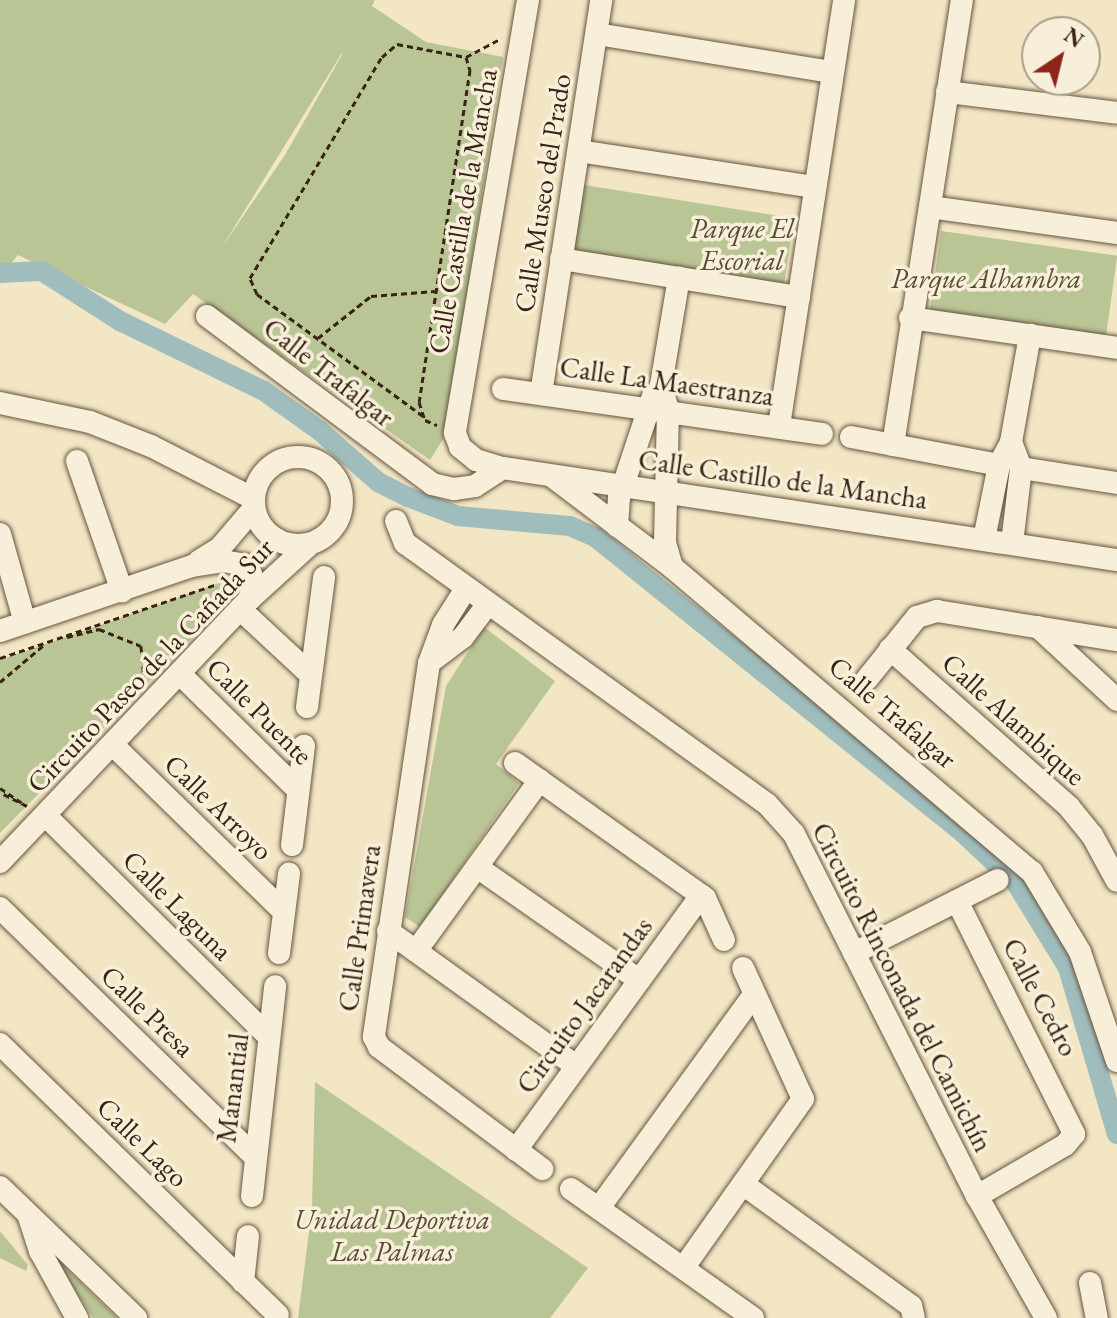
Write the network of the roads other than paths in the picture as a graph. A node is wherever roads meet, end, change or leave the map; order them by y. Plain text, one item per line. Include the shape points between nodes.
1 (528, 0) edge
2 (601, 0) edge
3 (844, 0) edge
4 (962, 0) edge
5 (597, 34) junction
6 (832, 72) junction
7 (947, 92) junction
8 (1117, 113) edge
9 (579, 151) junction
10 (815, 187) junction
11 (930, 207) junction
12 (1117, 233) edge
13 (561, 259) junction
14 (679, 278) junction
15 (799, 297) junction
16 (207, 316) dead end
17 (910, 318) junction
18 (1030, 335) junction
19 (1117, 348) edge
20 (503, 389) dead end
21 (541, 394) junction
22 (0, 403) edge
23 (657, 408) junction
24 (779, 426) junction
25 (455, 433) joint
26 (822, 434) dead end
27 (851, 437) dead end
28 (893, 445) junction
29 (77, 461) dead end
30 (1010, 466) junction
31 (503, 468) junction
32 (549, 474) junction
33 (1117, 483) edge
34 (625, 487) junction
35 (667, 493) junction
36 (254, 504) junction
37 (396, 521) dead end
38 (617, 526) junction
39 (0, 534) edge
40 (984, 539) junction
41 (1012, 543) junction
42 (310, 544) junction
43 (1117, 560) edge
44 (192, 566) junction
45 (672, 567) junction
46 (324, 577) dead end
47 (465, 590) junction
48 (122, 591) junction
49 (245, 604) junction
50 (487, 605) junction
51 (25, 623) junction
52 (1038, 627) junction
53 (0, 631) edge
54 (1117, 640) edge
55 (890, 649) junction
56 (429, 663) junction
57 (180, 674) junction
58 (310, 674) junction
59 (867, 679) dead end
60 (1117, 700) edge
61 (307, 707) dead end
62 (113, 745) junction
63 (304, 746) dead end
64 (515, 763) dead end
65 (540, 780) junction
66 (298, 790) junction
67 (37, 806) junction
68 (292, 845) dead end
69 (0, 862) edge
70 (477, 867) junction
71 (289, 874) dead end
72 (998, 880) dead end
73 (1117, 881) edge
74 (701, 895) junction
75 (957, 901) junction
76 (0, 908) edge
77 (284, 912) junction
78 (388, 931) junction
79 (724, 940) dead end
80 (416, 951) junction
81 (279, 953) dead end
82 (854, 953) junction
83 (743, 968) dead end
84 (639, 980) junction
85 (275, 986) dead end
86 (753, 996) junction
87 (268, 1036) junction
88 (0, 1044) edge
89 (1117, 1061) edge
90 (576, 1066) junction
91 (516, 1150) junction
92 (254, 1156) junction
93 (542, 1169) dead end
94 (743, 1184) junction
95 (0, 1187) edge
96 (571, 1189) dead end
97 (252, 1196) dead end
98 (977, 1196) junction
99 (599, 1208) junction
100 (29, 1216) junction
101 (248, 1236) dead end
102 (684, 1267) junction
103 (243, 1282) junction
104 (1090, 1283) dead end
105 (278, 1315) dead end
106 (77, 1318) edge
107 (136, 1318) edge
108 (753, 1318) edge
109 (914, 1318) edge
110 (1046, 1318) edge
111 (1097, 1318) edge

1 - 25 street, Calle Castilla de la Mancha
2 - 5 street, Calle Museo del Prado
3 - 6 street
4 - 7 street
5 - 6 street
5 - 9 street, Calle Museo del Prado
6 - 10 street
7 - 8 street
7 - 11 street
9 - 10 street
9 - 13 street, Calle Museo del Prado
10 - 15 street
11 - 12 street
11 - 17 street
13 - 14 street
13 - 21 street, Calle Museo del Prado
14 - 15 street
14 - 23 street
15 - 24 street
16 - 31 street, Calle Trafalgar via 432,484 475,486
17 - 18 street
17 - 28 street
18 - 19 street
18 - 30 street
20 - 21 street, Calle La Maestranza
21 - 23 street, Calle La Maestranza
22 - 36 street via 90,422 151,446
23 - 24 street, Calle La Maestranza
23 - 34 street
23 - 35 street
24 - 26 street, Calle La Maestranza
25 - 31 street, Calle Castillo de la Mancha via 460,447 476,460
27 - 28 street
28 - 30 street
29 - 48 street
30 - 33 street
30 - 40 street
30 - 41 street
31 - 32 street, Calle Castillo de la Mancha
32 - 34 street, Calle Castillo de la Mancha
32 - 38 street, Calle Trafalgar
34 - 35 street, Calle Castillo de la Mancha
34 - 38 street
35 - 40 street, Calle Castillo de la Mancha
35 - 45 street via 665,542
36 - 42 street via 261,526 274,539
36 - 42 street via 257,484 279,462 294,458 324,466 341,493 341,509 326,536
36 - 44 street via 220,548
37 - 47 street, Circuito Rinconada del Camichín via 405,543
38 - 45 street, Calle Trafalgar
39 - 51 street
40 - 41 street, Calle Castillo de la Mancha
41 - 43 street, Calle Castillo de la Mancha
42 - 49 street, Circuito Paseo de la Cañada Sur
44 - 48 street
44 - 49 street via 235,560 246,565 251,574
45 - 89 street, Calle Trafalgar via 1032,872 1080,952
46 - 58 street
47 - 50 street, Circuito Rinconada del Camichín
47 - 56 street, Calle Primavera via 443,625
48 - 51 street
49 - 57 street, Circuito Paseo de la Cañada Sur
49 - 58 street
50 - 56 street via 463,637
50 - 82 street, Circuito Rinconada del Camichín via 767,804 794,834
51 - 53 street
52 - 54 street
52 - 55 street via 937,611 917,617
52 - 60 street
55 - 59 street
55 - 73 street, Calle Alambique via 1069,807 1092,835
56 - 78 street, Calle Primavera
57 - 62 street, Circuito Paseo de la Cañada Sur
57 - 66 street, Calle Puente
58 - 61 street
62 - 67 street, Circuito Paseo de la Cañada Sur
62 - 77 street, Calle Arroyo
63 - 66 street
64 - 65 street
65 - 70 street
65 - 74 street
66 - 68 street
67 - 69 street, Circuito Paseo de la Cañada Sur
67 - 87 street, Calle Laguna
70 - 80 street
70 - 84 street
71 - 77 street
72 - 75 street
74 - 79 street
74 - 84 street, Circuito Jacarandas
75 - 82 street
75 - 98 street, Calle Cedro via 1072,1121 1074,1134 1065,1145
76 - 92 street, Calle Presa
77 - 81 street
78 - 80 street
78 - 91 street, Calle Primavera via 374,1037 379,1047
80 - 90 street
82 - 98 street, Circuito Rinconada del Camichín
83 - 86 street
84 - 90 street, Circuito Jacarandas
85 - 87 street, Manantial
86 - 94 street via 803,1099
86 - 99 street
87 - 92 street, Manantial
88 - 103 street, Calle Lago
90 - 91 street, Circuito Jacarandas
91 - 93 street, Calle Primavera
92 - 97 street, Manantial
94 - 102 street
94 - 109 street via 911,1306
95 - 100 street
96 - 99 street
98 - 110 street, Circuito Rinconada del Camichín
99 - 102 street
100 - 106 street via 40,1251
100 - 107 street
101 - 103 street
102 - 108 street
103 - 105 street, Calle Lago
104 - 111 street

